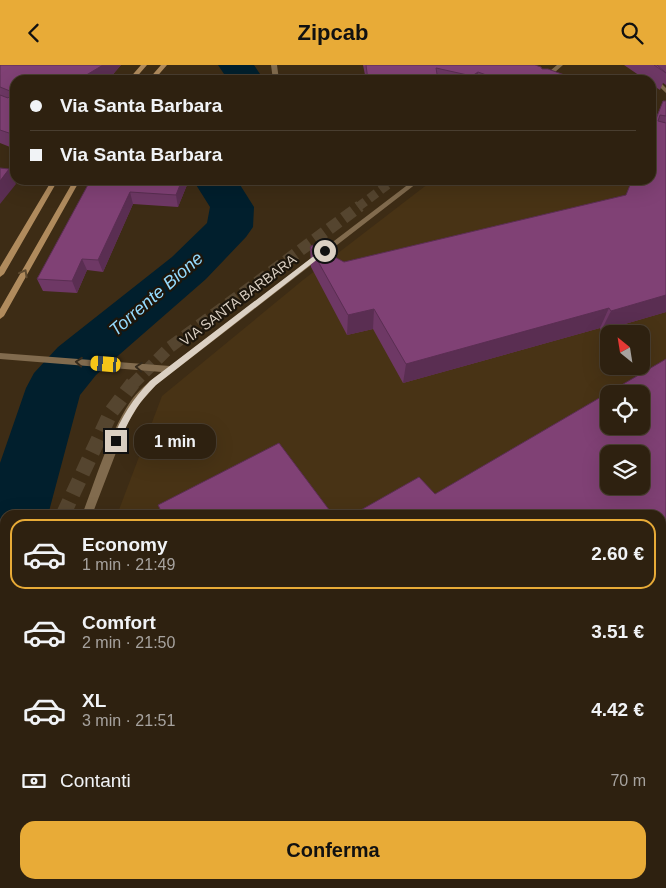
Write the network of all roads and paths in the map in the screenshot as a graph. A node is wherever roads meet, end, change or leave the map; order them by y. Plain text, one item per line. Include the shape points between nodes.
1 (144, 65) edge
2 (164, 65) edge
3 (560, 65) edge
4 (640, 65) edge
5 (135, 75) edge
6 (155, 75) edge
7 (548, 75) edge
8 (650, 75) edge
9 (656, 81) edge
10 (666, 91) edge
11 (52, 185) edge
12 (74, 185) edge
13 (411, 185) edge
14 (0, 274) edge
15 (0, 316) edge
16 (0, 356) edge
17 (171, 369) junction
18 (89, 510) edge

1 - 5 main road
2 - 6 main road
3 - 7 street
4 - 8 street
9 - 10 street
11 - 14 main road
15 -> 12 main road
13 - 17 street, VIA SANTA BARBARA
17 -> 16 street, VIA SANTA BARBARA
17 - 18 street, VIA SANTA BARBARA via 137,400 123,423

